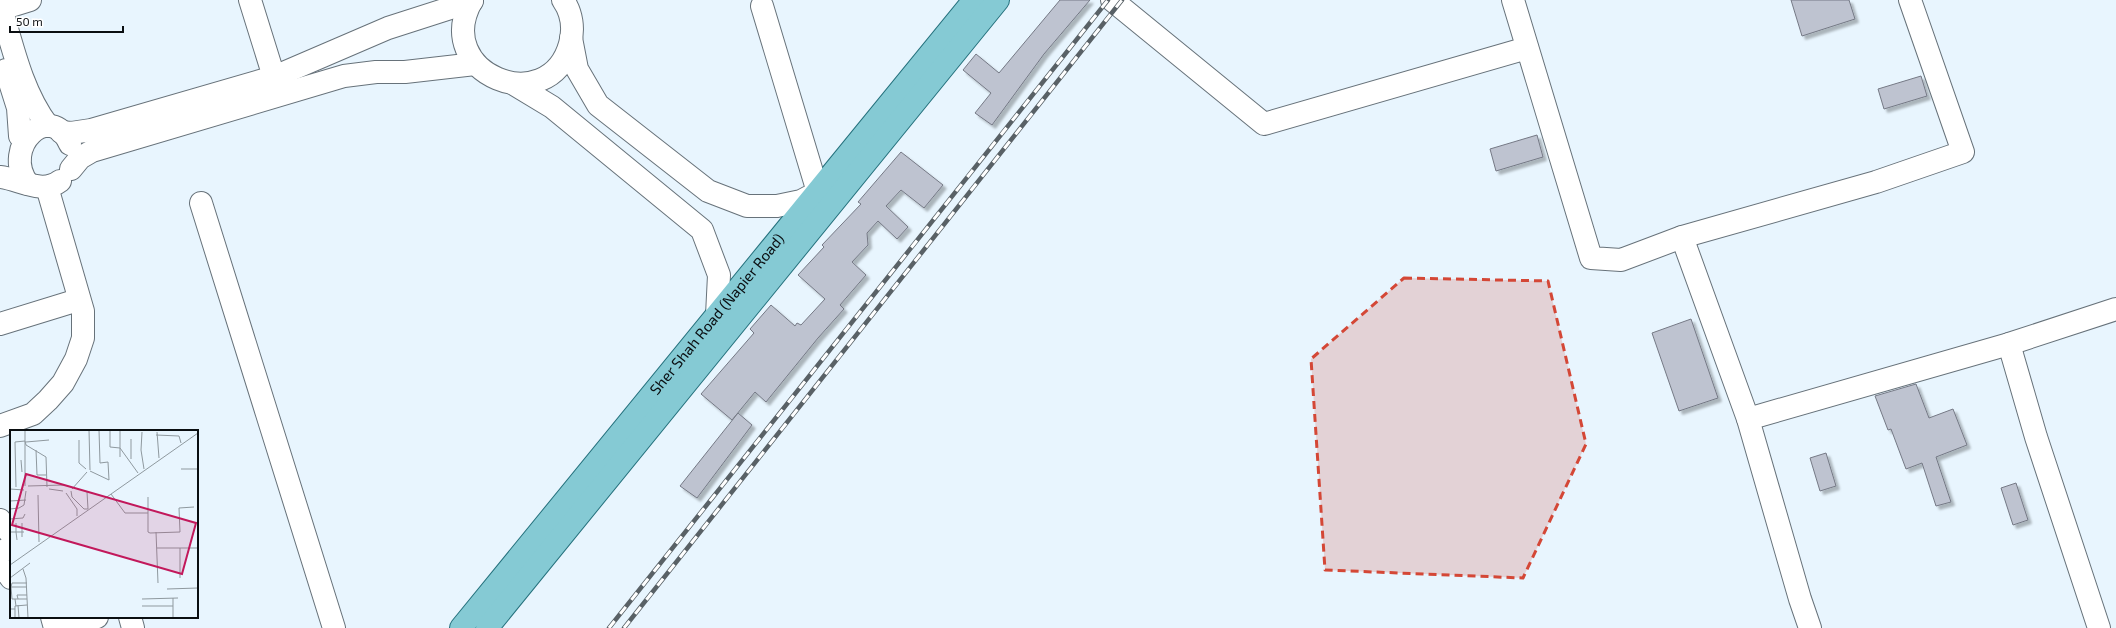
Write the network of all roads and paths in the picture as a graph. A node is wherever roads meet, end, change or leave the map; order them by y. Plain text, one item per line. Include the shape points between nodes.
1 (30, 0) edge
2 (250, 0) edge
3 (472, 0) edge
4 (974, 0) edge
5 (998, 0) edge
6 (1112, 0) edge
7 (1513, 0) edge
8 (1910, 0) edge
9 (570, 5) edge
10 (762, 6) dead end
11 (1, 7) edge
12 (571, 38) junction
13 (1527, 48) junction
14 (0, 52) edge
15 (475, 64) junction
16 (274, 77) junction
17 (514, 84) junction
18 (55, 129) junction
19 (11, 148) edge
20 (71, 169) junction
21 (0, 177) edge
22 (38, 185) junction
23 (818, 192) junction
24 (201, 203) dead end
25 (1682, 237) junction
26 (78, 300) junction
27 (2116, 309) edge
28 (717, 315) junction
29 (0, 324) edge
30 (2009, 344) junction
31 (1748, 419) junction
32 (0, 426) edge
33 (10, 548) edge
34 (0, 552) edge
35 (0, 571) edge
36 (10, 577) edge
37 (52, 618) edge
38 (95, 618) edge
39 (130, 618) edge
40 (55, 628) edge
41 (70, 628) edge
42 (133, 628) edge
43 (334, 628) edge
44 (461, 628) edge
45 (487, 628) edge
46 (1810, 628) edge
47 (2099, 628) edge

1 - 11 street
2 - 16 street
3 - 15 street via 463,33 465,44
3 - 16 street via 388,28
4 - 23 main road, Sher Shah Road (Napier Road)
5 - 45 main road, Sher Shah Road (Napier Road)
6 - 13 street via 1264,124
7 - 13 street
8 - 25 street via 1963,152 1876,182
9 - 12 street
10 - 23 street
11 - 18 street via 32,99
12 - 17 street via 563,60 556,69 537,81
12 - 23 street via 577,68 598,105 708,191 747,206 777,206 801,201
13 - 25 street via 1591,258 1621,260
14 - 19 street via 18,108
15 - 17 street via 493,78
15 - 20 street via 344,76 92,151 80,158
16 - 18 street via 91,130 71,133
17 - 28 street via 552,107 702,230 719,275
18 - 19 street via 32,127
18 - 20 street via 68,140 72,149
19 - 22 street via 14,169 20,177
20 - 22 street via 57,184
21 - 22 street
22 - 26 street
23 - 28 main road, Sher Shah Road (Napier Road)
24 - 43 street
25 - 31 street
26 - 29 street
26 - 32 street via 83,311 83,338 76,359 63,383 33,414
27 - 30 street
28 - 44 main road, Sher Shah Road (Napier Road)
30 - 31 street
30 - 47 street via 2036,438
31 - 46 street
33 - 34 street
35 - 36 street via 6,571
37 - 40 street
38 - 41 street
39 - 42 street

